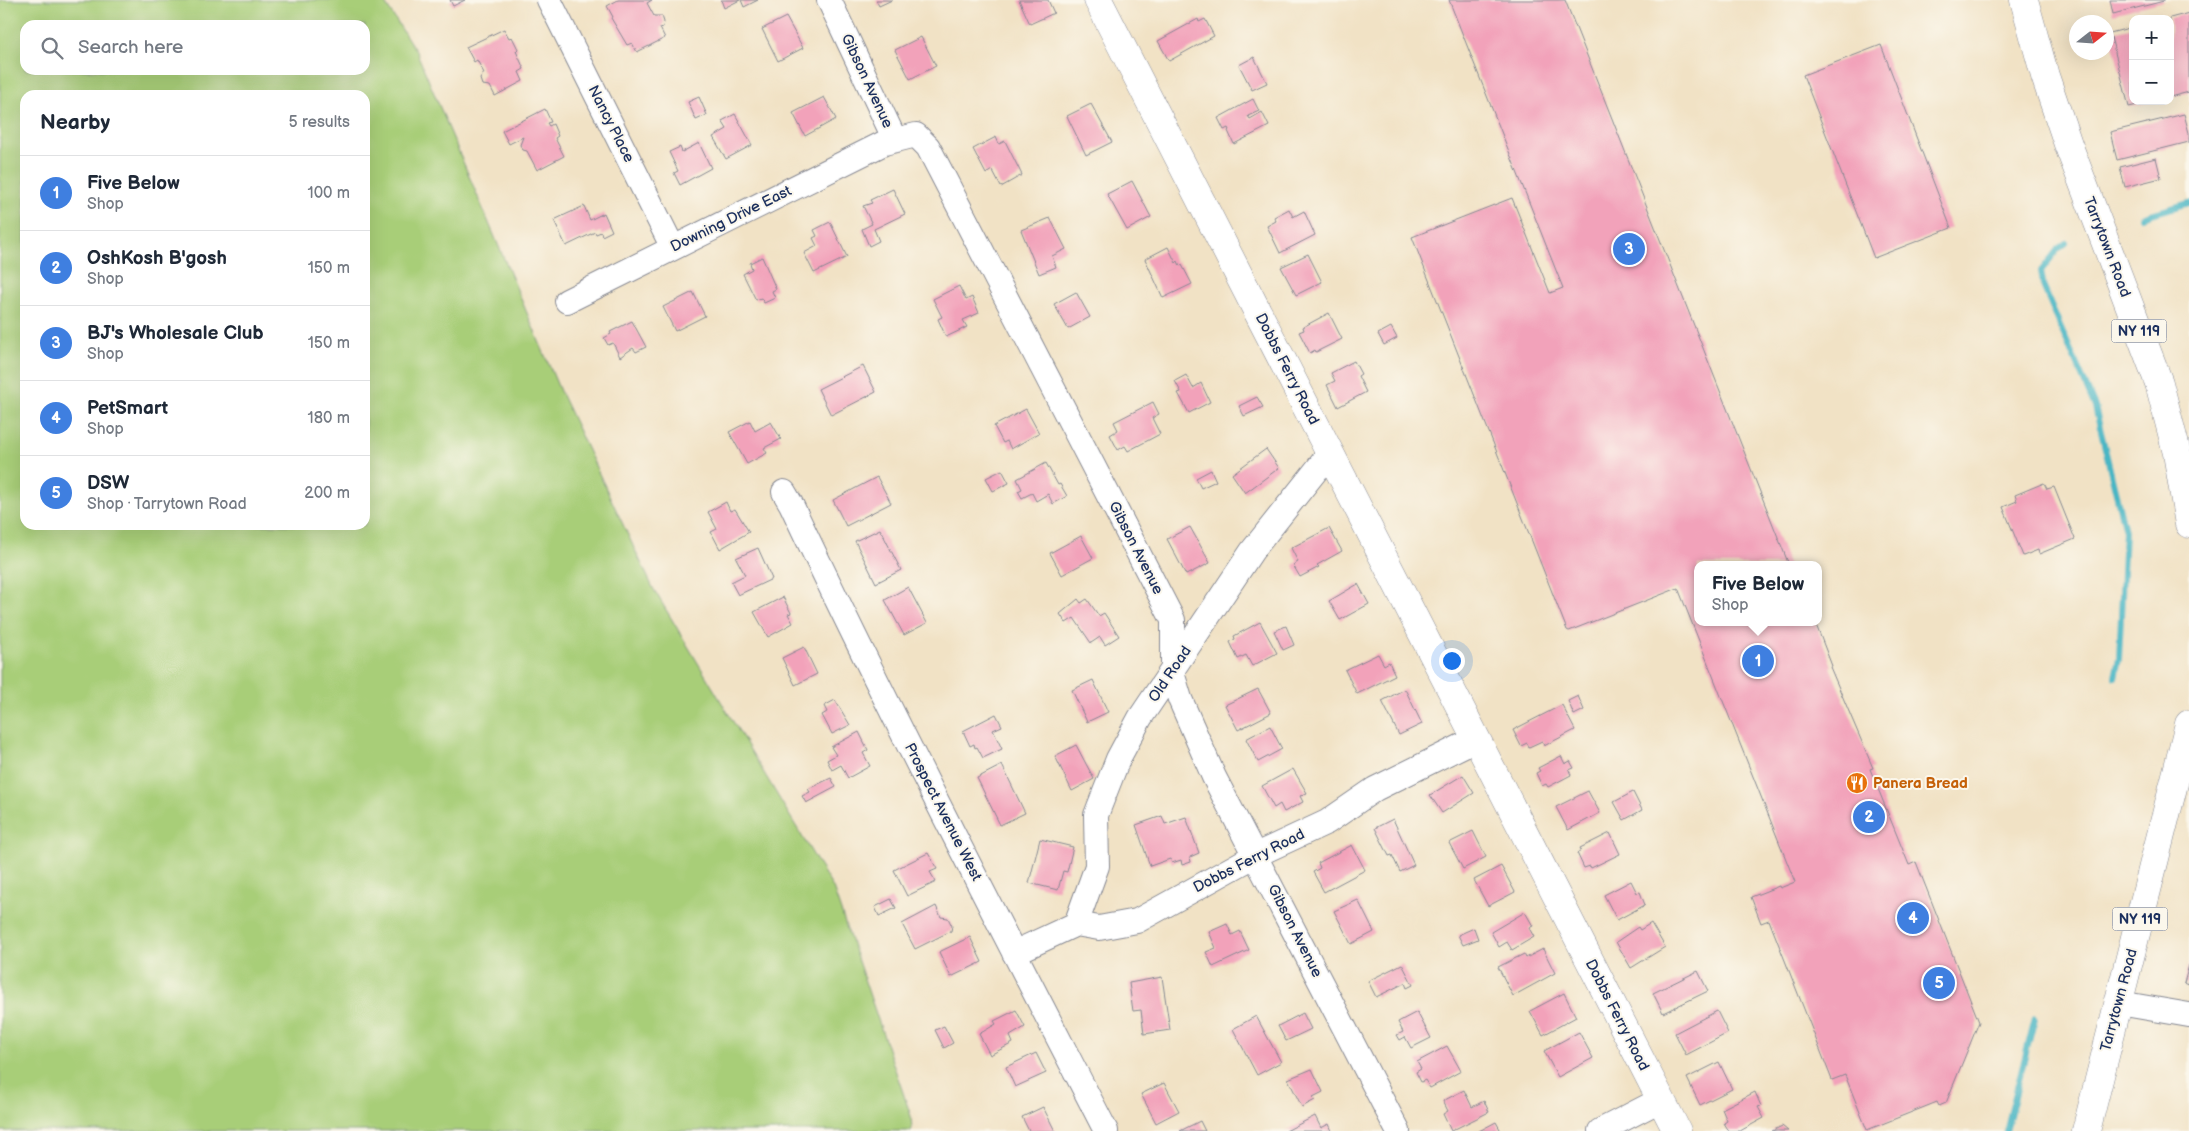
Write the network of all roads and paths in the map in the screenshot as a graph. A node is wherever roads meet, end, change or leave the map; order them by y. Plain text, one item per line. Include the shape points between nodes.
1 (549, 0) edge
2 (829, 0) edge
3 (1098, 0) edge
4 (2024, 0) edge
5 (895, 140) junction
6 (673, 248) junction
7 (567, 301) dead end
8 (1330, 454) junction
9 (784, 492) dead end
10 (2189, 524) edge
11 (1173, 668) junction
12 (2189, 724) edge
13 (1476, 738) junction
14 (1256, 855) junction
15 (1076, 924) junction
16 (1014, 952) junction
17 (2119, 1003) junction
18 (2189, 1015) edge
19 (1660, 1100) junction
20 (1106, 1131) edge
21 (1398, 1131) edge
22 (1600, 1131) edge
23 (1677, 1131) edge
24 (2086, 1131) edge

1 - 6 street, Nancy Place
2 - 5 street, Gibson Avenue
3 - 8 main road, Dobbs Ferry Road
4 - 10 main road, Tarrytown Road / NY 119 via 2071,152 2159,383 2177,452
5 - 6 street, Downing Drive East
5 - 11 street, Gibson Avenue via 916,135 933,155 1173,620
6 - 7 street, Downing Drive East
8 - 11 street, Old Road via 1252,552
8 - 13 main road, Dobbs Ferry Road
9 - 16 street, Prospect Avenue West
11 - 14 street, Gibson Avenue via 1180,699 1210,768
11 - 15 street, Old Road via 1118,759 1096,815 1097,866
12 - 17 main road, Tarrytown Road / NY 119
13 - 14 street, Dobbs Ferry Road via 1375,789 1327,822
13 - 19 main road, Dobbs Ferry Road
14 - 15 street, Dobbs Ferry Road via 1137,921 1099,928
14 - 21 street, Gibson Avenue
15 - 16 street
16 - 20 street, Prospect Avenue West
17 - 18 street
17 - 24 main road, Tarrytown Road / NY 119
19 - 22 street
19 - 23 main road, Dobbs Ferry Road

